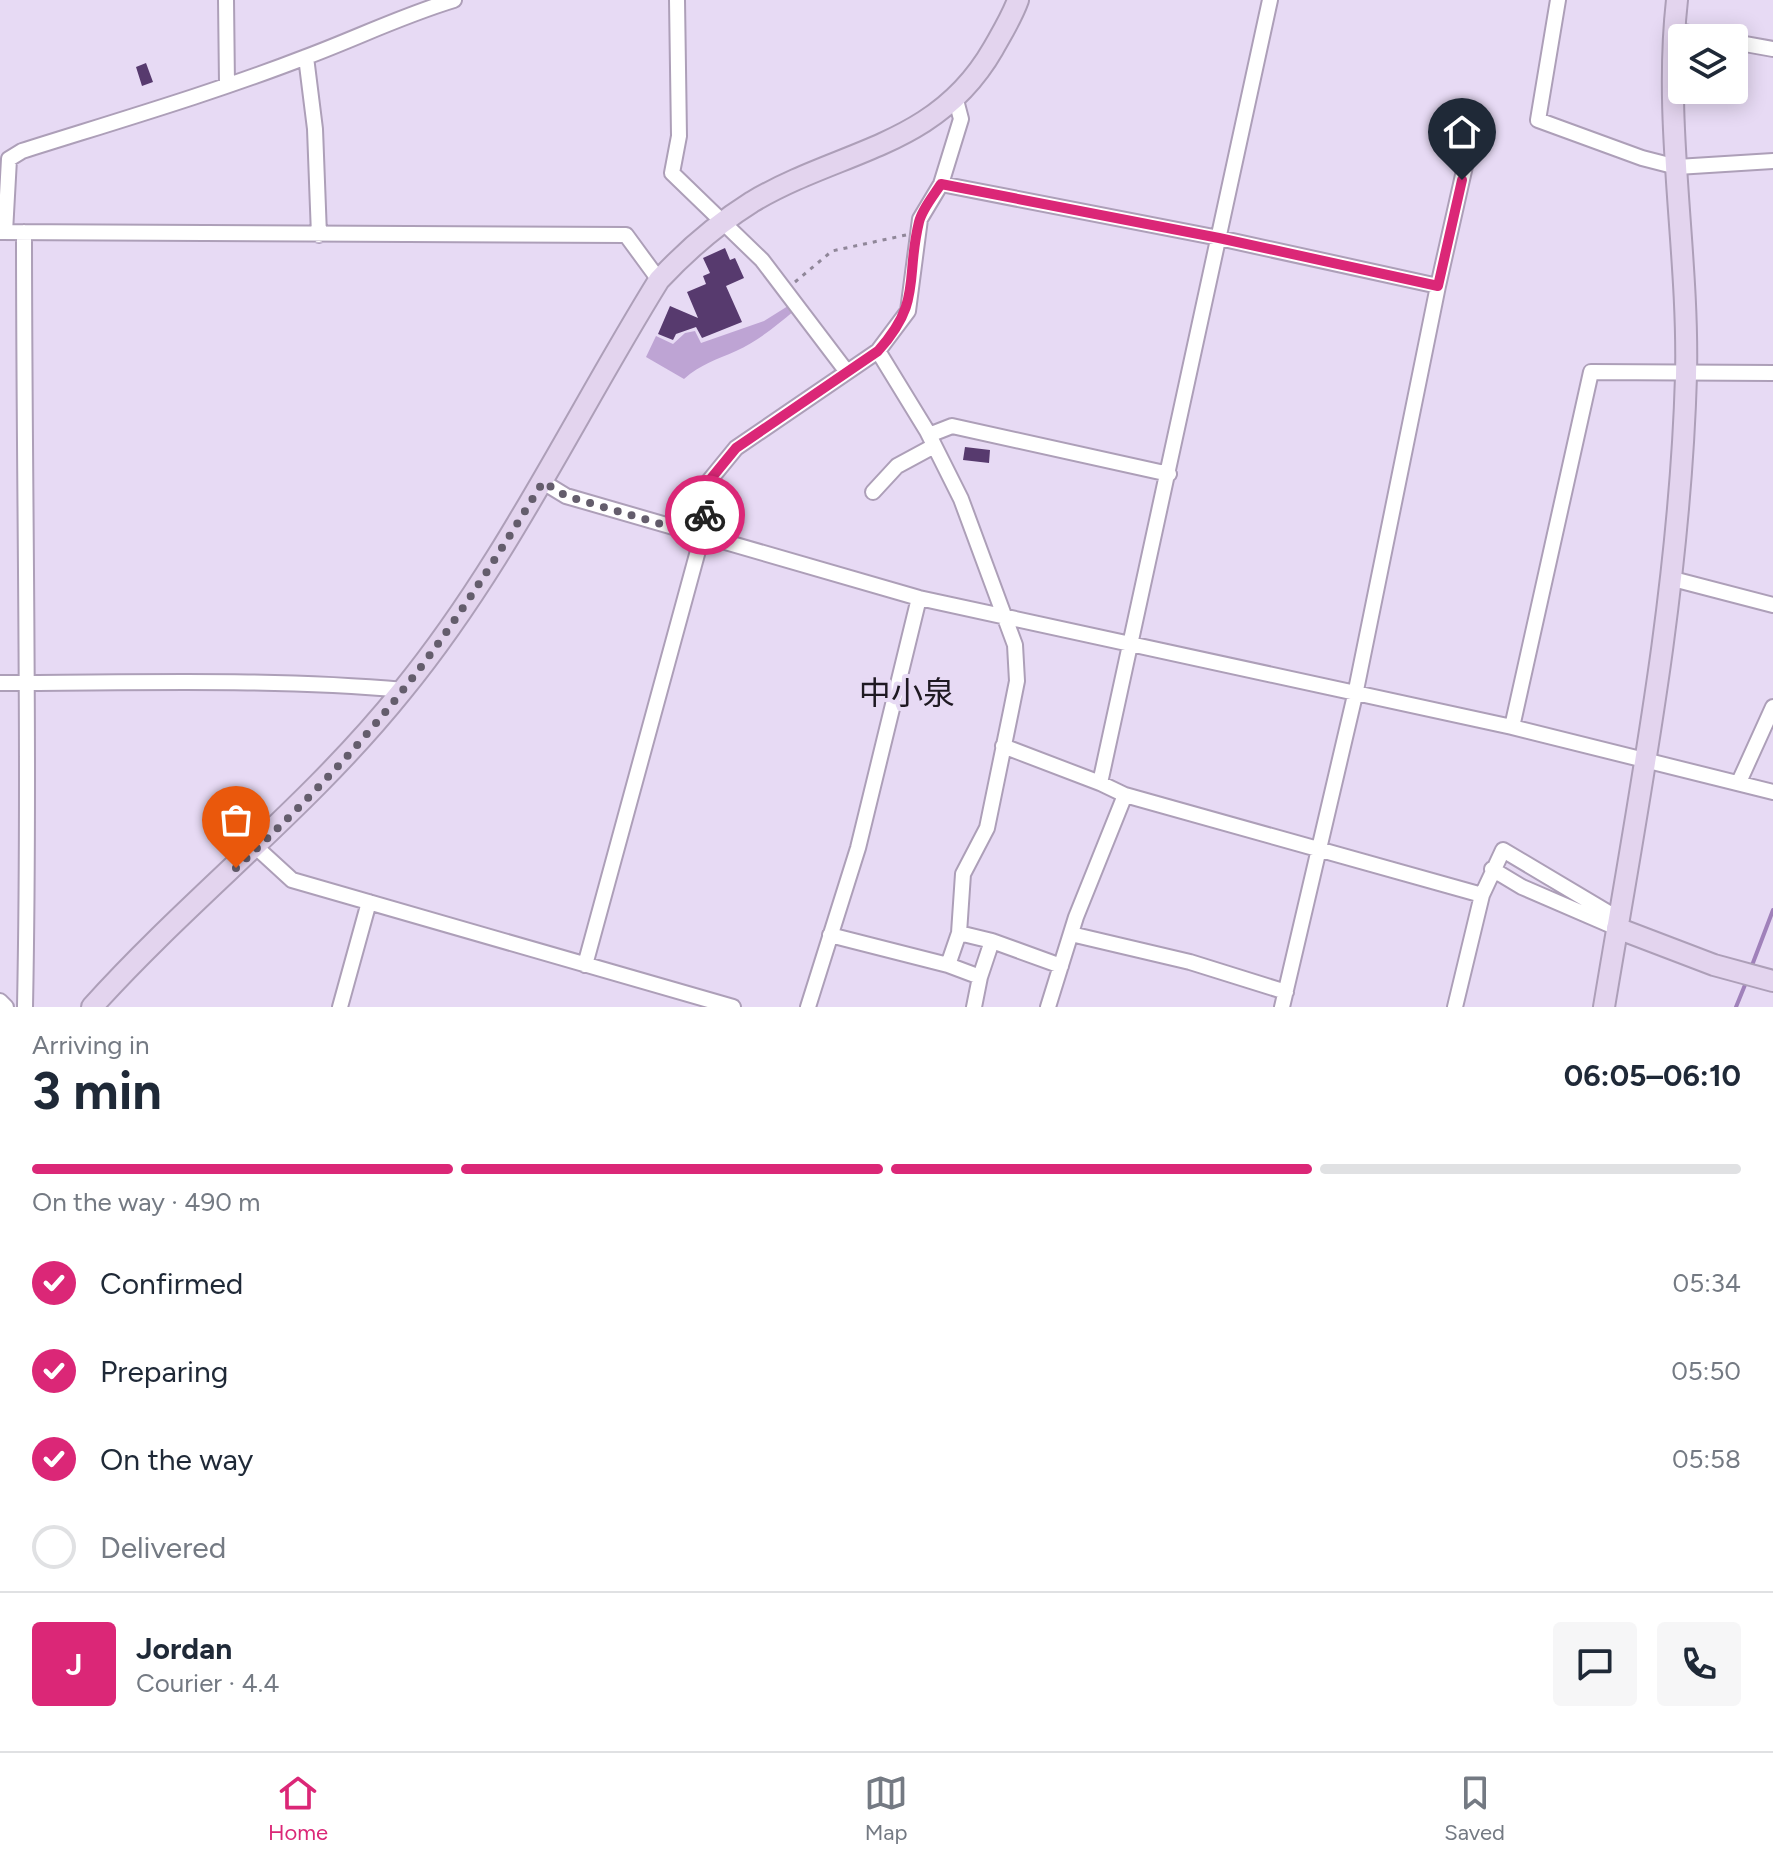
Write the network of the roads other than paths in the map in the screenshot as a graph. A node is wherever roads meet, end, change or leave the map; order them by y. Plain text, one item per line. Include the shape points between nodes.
1 (226, 0) edge
2 (454, 0) edge
3 (677, 0) edge
4 (1018, 0) edge
5 (1270, 0) edge
6 (1558, 0) edge
7 (1677, 0) edge
8 (1675, 24) edge
9 (1748, 45) edge
10 (1773, 49) edge
11 (306, 57) junction
12 (227, 84) junction
13 (956, 100) junction
14 (1676, 104) edge
15 (1468, 153) dead end
16 (1773, 161) edge
17 (1677, 167) junction
18 (941, 184) junction
19 (721, 224) junction
20 (2, 232) edge
21 (24, 232) junction
22 (319, 235) junction
23 (1219, 238) junction
24 (659, 280) junction
25 (1438, 286) junction
26 (878, 351) junction
27 (847, 372) junction
28 (1686, 372) junction
29 (1773, 373) edge
30 (931, 440) junction
31 (1169, 474) junction
32 (543, 482) junction
33 (873, 492) dead end
34 (702, 536) junction
35 (1673, 579) junction
36 (919, 598) junction
37 (1773, 605) edge
38 (1005, 616) junction
39 (1132, 646) junction
40 (0, 683) edge
41 (24, 683) junction
42 (404, 690) junction
43 (1355, 695) junction
44 (1773, 707) edge
45 (1512, 727) junction
46 (1003, 746) junction
47 (1646, 759) junction
48 (1739, 782) junction
49 (1100, 783) junction
50 (1773, 792) edge
51 (1125, 795) junction
52 (257, 848) junction
53 (1321, 849) junction
54 (1492, 869) junction
55 (1482, 895) junction
56 (369, 902) junction
57 (1618, 923) junction
58 (959, 933) junction
59 (1071, 934) junction
60 (830, 935) junction
61 (992, 941) junction
62 (585, 965) junction
63 (948, 965) junction
64 (1061, 966) junction
65 (980, 977) junction
66 (1772, 979) edge
67 (1284, 1000) edge
68 (0, 1001) edge
69 (6, 1007) edge
70 (25, 1007) edge
71 (92, 1007) edge
72 (340, 1007) edge
73 (733, 1007) edge
74 (808, 1007) edge
75 (974, 1007) edge
76 (1048, 1007) edge
77 (1455, 1007) edge
78 (1604, 1007) edge

1 - 12 street
2 - 11 street via 393,18
3 - 19 street via 679,136 672,173
4 - 13 street via 977,76
5 - 23 street
6 - 17 street via 1538,120
7 - 8 street
9 - 10 street
11 - 12 street
11 - 22 street
12 - 20 street via 9,159
13 - 18 street via 961,119
13 - 19 street via 921,126 754,201
14 - 17 street
15 - 25 street
16 - 17 street
17 - 28 street
18 - 23 street
18 - 26 street via 920,219 908,311
19 - 24 street
19 - 27 street via 762,260
20 - 21 street
21 - 22 street
21 - 41 street
22 - 24 street via 626,235
23 - 25 street
23 - 31 street
24 - 32 street
25 - 43 street
26 - 27 street
26 - 30 street
27 - 34 street via 736,448 709,481
28 - 29 street
28 - 35 street
28 - 45 street via 1591,372
30 - 31 street via 952,426
30 - 33 street
30 - 38 street via 961,499
31 - 39 street
32 - 34 street via 566,496
32 - 42 street via 490,569
34 - 36 street
34 - 62 street
35 - 37 street
35 - 47 street
36 - 38 street
36 - 60 street via 858,848
38 - 39 street
38 - 46 street via 1015,645 1017,681
39 - 43 street
39 - 49 street
40 - 41 street
41 - 42 street via 350,685
41 - 70 street via 29,793
42 - 52 street
43 - 45 street
43 - 53 street
44 - 48 street
45 - 47 street
46 - 49 street
46 - 58 street via 987,828 963,874
47 - 48 street
47 - 57 street
48 - 50 street
49 - 51 street
51 - 53 street
51 - 59 street
52 - 56 street via 292,880
52 - 71 street
53 - 55 street
53 - 67 street
54 - 55 street
54 - 57 street via 1522,887
54 - 57 street via 1503,850
55 - 77 street
56 - 62 street
56 - 72 street
57 - 66 street via 1714,965
57 - 78 street
58 - 61 street
58 - 63 street
59 - 64 street
59 - 67 street via 1190,962
60 - 63 street
60 - 74 street
61 - 64 street
61 - 65 street
62 - 73 street
63 - 65 street
64 - 76 street
65 - 75 street
68 - 69 street

